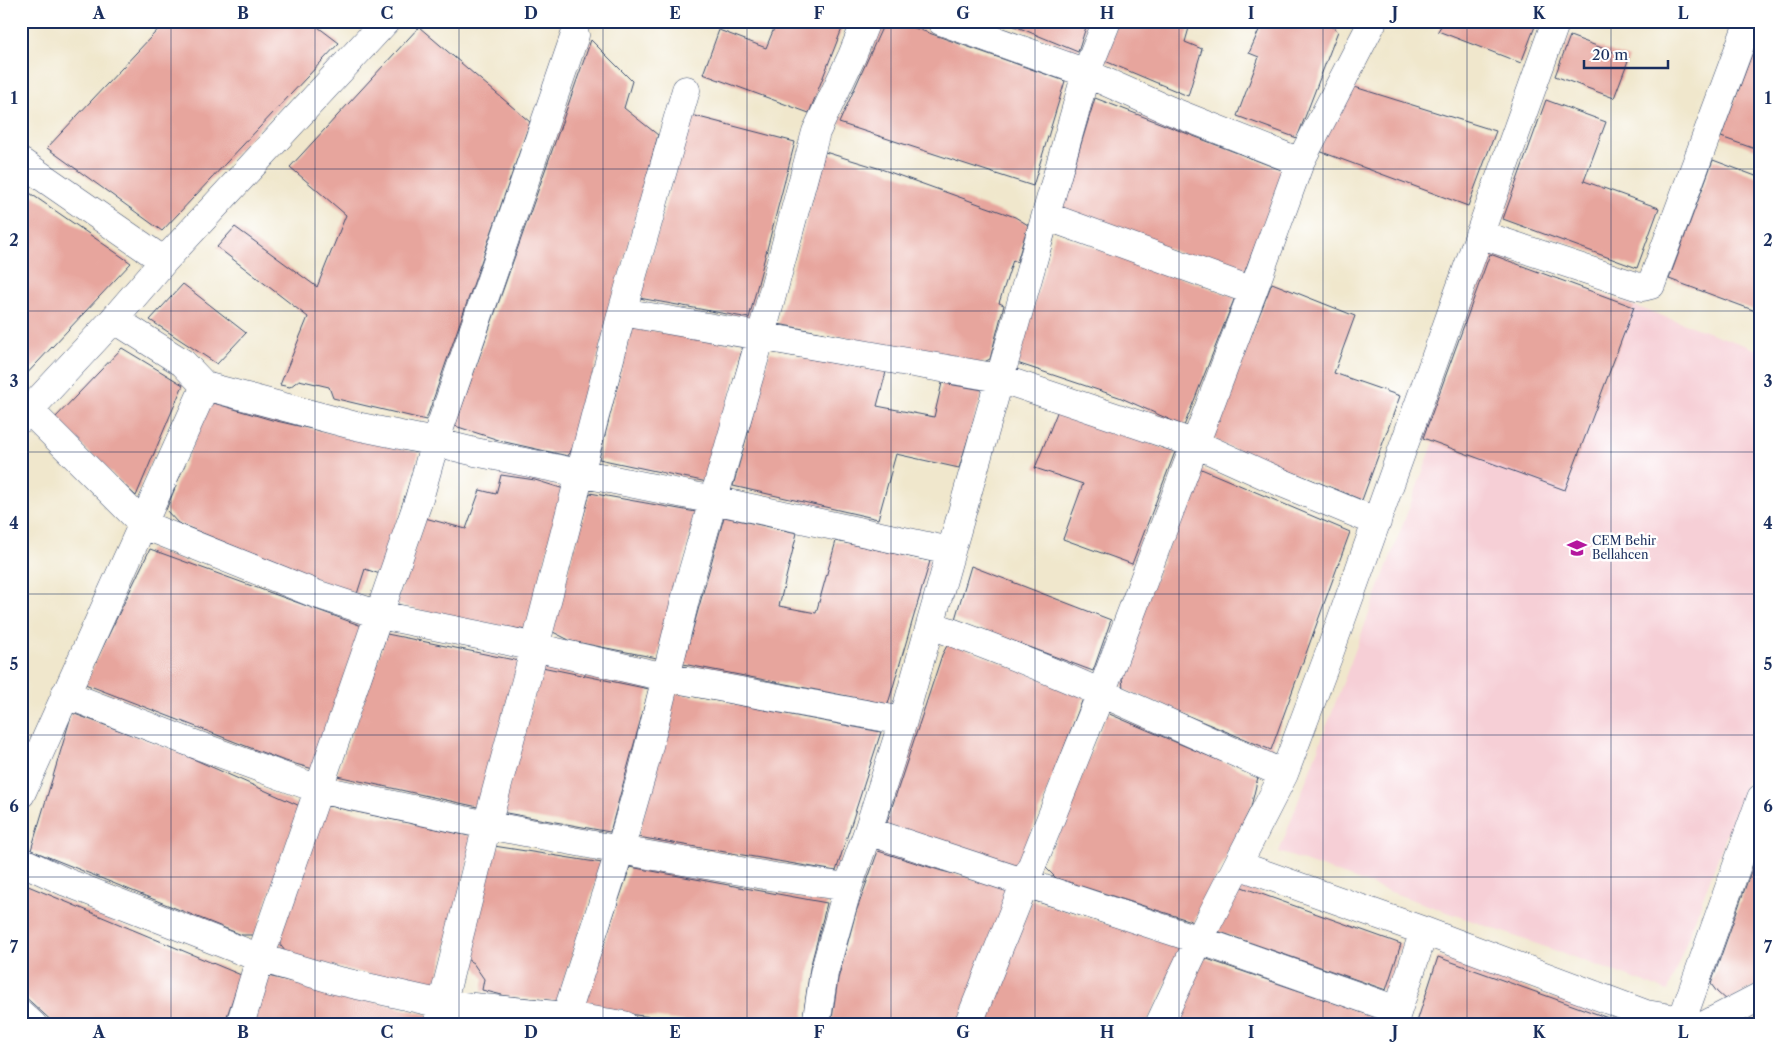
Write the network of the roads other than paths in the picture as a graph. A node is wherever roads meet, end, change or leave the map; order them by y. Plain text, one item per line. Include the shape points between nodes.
1 (386, 21) edge
2 (866, 21) edge
3 (940, 21) edge
4 (1107, 21) edge
5 (1556, 21) edge
6 (1749, 21) edge
7 (1366, 25) edge
8 (575, 35) dead end
9 (1086, 74) junction
10 (686, 90) dead end
11 (21, 162) edge
12 (1300, 162) junction
13 (1046, 216) junction
14 (1479, 234) junction
15 (164, 261) junction
16 (1253, 291) junction
17 (622, 312) junction
18 (114, 320) junction
19 (761, 336) junction
20 (999, 378) junction
21 (205, 386) junction
22 (25, 415) edge
23 (434, 442) junction
24 (1196, 444) junction
25 (581, 473) junction
26 (714, 500) junction
27 (1377, 522) junction
28 (144, 525) junction
29 (950, 551) junction
30 (380, 615) junction
31 (931, 624) junction
32 (535, 647) junction
33 (665, 677) junction
34 (1101, 693) junction
35 (65, 694) junction
36 (903, 721) junction
37 (1284, 774) junction
38 (318, 789) junction
39 (21, 794) edge
40 (1761, 798) edge
41 (487, 825) junction
42 (868, 832) junction
43 (620, 850) junction
44 (21, 862) edge
45 (1238, 865) junction
46 (1025, 883) junction
47 (848, 887) junction
48 (1424, 931) junction
49 (1199, 940) junction
50 (260, 958) junction
51 (1761, 996) edge
52 (21, 1014) edge
53 (440, 1015) edge
54 (1395, 1017) edge
55 (1644, 1019) edge
56 (565, 1020) edge
57 (1692, 1023) edge
58 (33, 1025) edge
59 (240, 1025) edge
60 (624, 1025) edge
61 (816, 1025) edge
62 (968, 1025) edge
63 (1159, 1025) edge

1 - 15 street
2 - 19 street via 816,132
3 - 9 street
4 - 9 street
5 - 14 street
6 - 14 street via 1651,285 1636,286
7 - 12 street
8 - 23 street
9 - 12 street
9 - 13 street
10 - 17 street
11 - 15 street
12 - 16 street
13 - 16 street
13 - 20 street
14 - 27 street
15 - 18 street
16 - 24 street
17 - 19 street
17 - 25 street
18 - 21 street via 183,363
18 - 22 street
19 - 20 street
19 - 26 street
20 - 24 street
20 - 29 street
21 - 23 street via 356,426
21 - 28 street
22 - 28 street
23 - 25 street
23 - 30 street via 419,499
24 - 27 street
24 - 34 street
25 - 26 street
25 - 32 street
26 - 29 street
26 - 33 street
27 - 37 street
28 - 30 street via 316,594
28 - 35 street
29 - 31 street
30 - 32 street
30 - 38 street
31 - 34 street
31 - 36 street
32 - 33 street
32 - 41 street
33 - 36 street
33 - 43 street
34 - 37 street
34 - 46 street
35 - 38 street
35 - 39 street
36 - 42 street
37 - 45 street
38 - 41 street
38 - 50 street
40 - 57 street
41 - 43 street
41 - 53 street
42 - 46 street
42 - 47 street
43 - 47 street
43 - 56 street
44 - 50 street
45 - 48 street
45 - 49 street
46 - 49 street
46 - 62 street
47 - 61 street via 824,973
48 - 54 street
48 - 55 street
49 - 54 street
49 - 63 street
50 - 53 street
50 - 59 street
51 - 57 street
52 - 58 street
53 - 56 street
55 - 57 street
56 - 60 street

